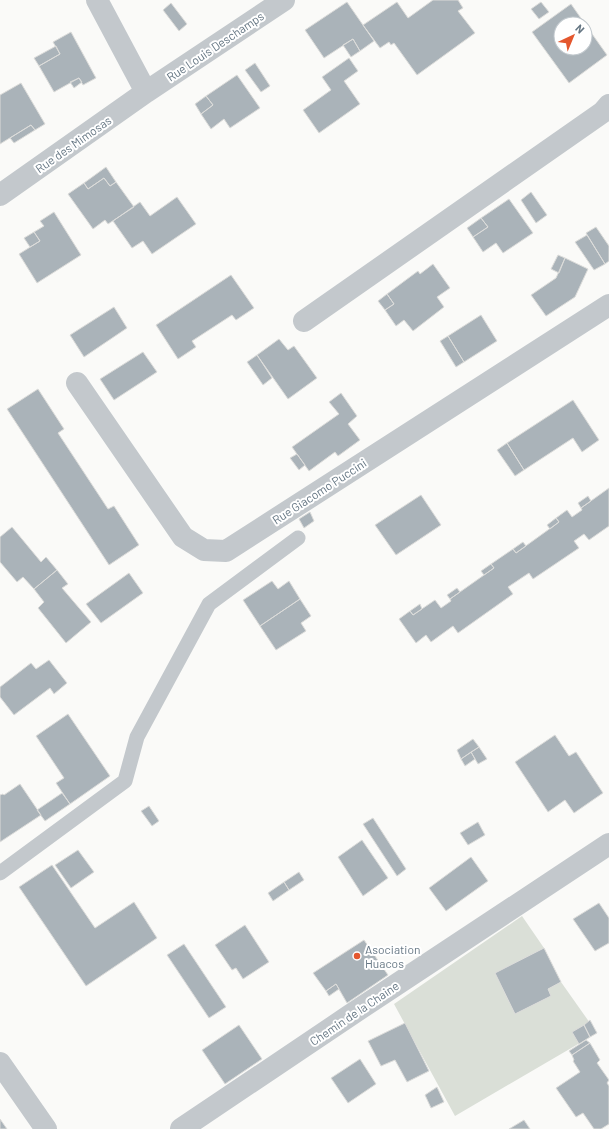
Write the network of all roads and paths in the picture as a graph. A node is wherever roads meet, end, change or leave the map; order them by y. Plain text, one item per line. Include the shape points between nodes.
1 (97, 0) edge
2 (284, 0) edge
3 (146, 92) junction
4 (609, 105) edge
5 (0, 195) edge
6 (609, 305) edge
7 (304, 321) dead end
8 (77, 382) dead end
9 (298, 538) dead end
10 (609, 844) edge
11 (0, 873) edge
12 (0, 1063) edge
13 (46, 1129) edge
14 (181, 1129) edge

1 - 3 street
2 - 3 street, Rue Louis Deschamps
3 - 5 street, Rue des Mimosas
4 - 7 street via 603,112
6 - 8 street, Rue Giacomo Puccini via 226,551 204,550 183,537
9 - 11 lane via 209,604 137,737 124,781
10 - 14 street, Chemin de la Chaine
12 - 13 street

